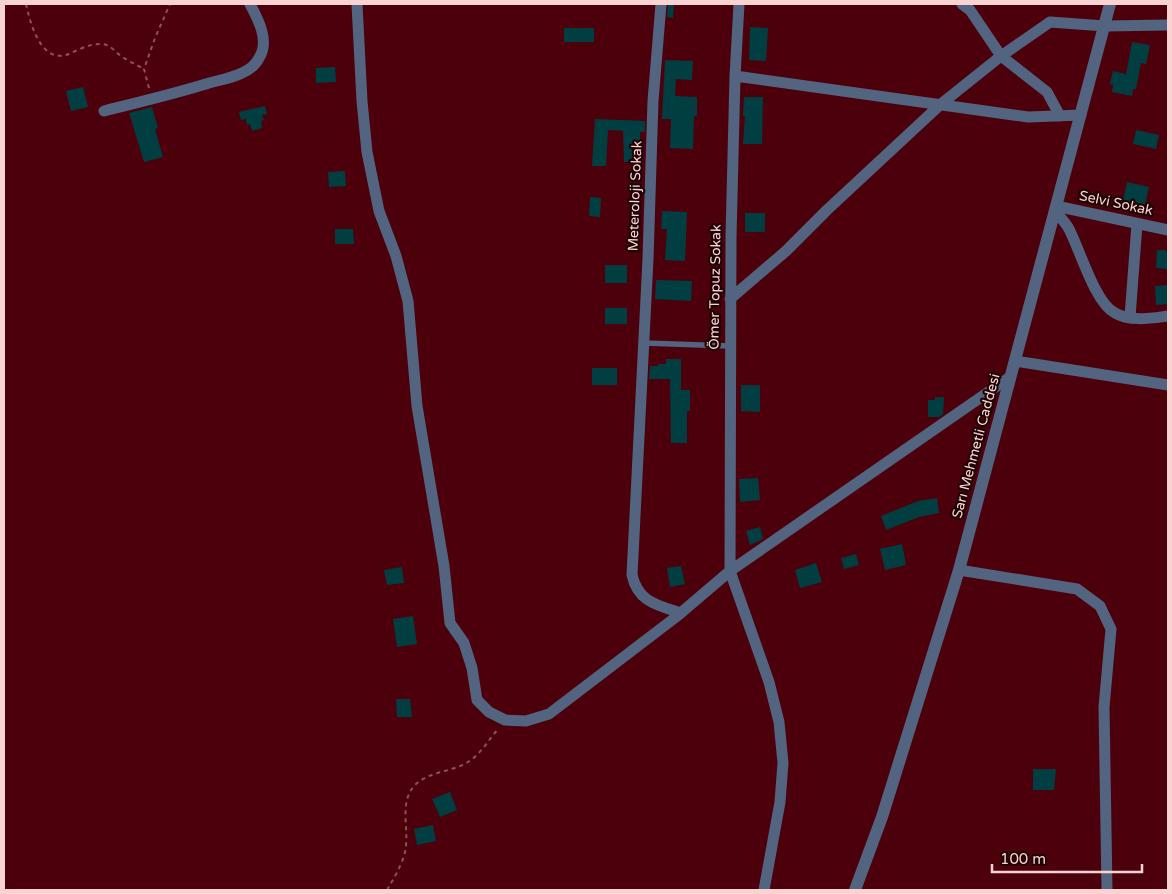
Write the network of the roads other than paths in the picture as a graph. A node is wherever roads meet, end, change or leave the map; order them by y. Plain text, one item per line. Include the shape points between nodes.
1 (250, 4) edge
2 (357, 4) edge
3 (661, 4) edge
4 (739, 4) edge
5 (962, 4) edge
6 (1110, 4) edge
7 (1168, 25) edge
8 (1105, 26) junction
9 (1000, 56) junction
10 (735, 76) junction
11 (941, 104) junction
12 (104, 111) dead end
13 (1080, 115) junction
14 (1060, 116) junction
15 (1056, 208) junction
16 (1137, 224) junction
17 (1168, 230) edge
18 (730, 299) junction
19 (1168, 316) edge
20 (1130, 317) junction
21 (644, 343) junction
22 (730, 346) junction
23 (1015, 361) junction
24 (1010, 377) junction
25 (1168, 385) edge
26 (959, 570) junction
27 (730, 571) junction
28 (681, 613) junction
29 (764, 890) edge
30 (855, 890) edge
31 (1107, 890) edge

1 - 12 street via 263,33 263,47 254,65 234,76
2 - 28 street via 367,152 379,211 408,301 417,406 444,566 450,623 464,643 477,700 489,712 506,720 526,722 549,714
3 - 21 street, Meteroloji Sokak via 653,101
4 - 10 street, Ömer Topuz Sokak
5 - 9 street via 970,10
6 - 8 street, Sarı Mehmetli Caddesi
7 - 8 street
8 - 9 street via 1050,22
8 - 13 street, Sarı Mehmetli Caddesi
9 - 11 street
9 - 14 street via 1047,92
10 - 11 street
10 - 18 street, Ömer Topuz Sokak
11 - 14 street via 1028,117
11 - 18 street via 786,251
13 - 14 street
13 - 15 street, Sarı Mehmetli Caddesi
15 - 16 street, Selvi Sokak
15 - 20 street via 1106,306 1113,313
15 - 23 street, Sarı Mehmetli Caddesi
16 - 17 street, Selvi Sokak
16 - 20 street
18 - 22 street, Ömer Topuz Sokak
19 - 20 street
21 - 22 lane
21 - 28 street, Meteroloji Sokak via 632,575 645,598
22 - 27 street, Ömer Topuz Sokak
23 - 24 street, Sarı Mehmetli Caddesi
23 - 25 street
24 - 26 street, Sarı Mehmetli Caddesi
24 - 27 street
26 - 30 street, Sarı Mehmetli Caddesi via 882,817
26 - 31 street via 1077,589 1100,606 1111,629 1104,707
27 - 28 street
27 - 29 street, Ömer Topuz Sokak via 769,682 779,722 783,763 780,802

